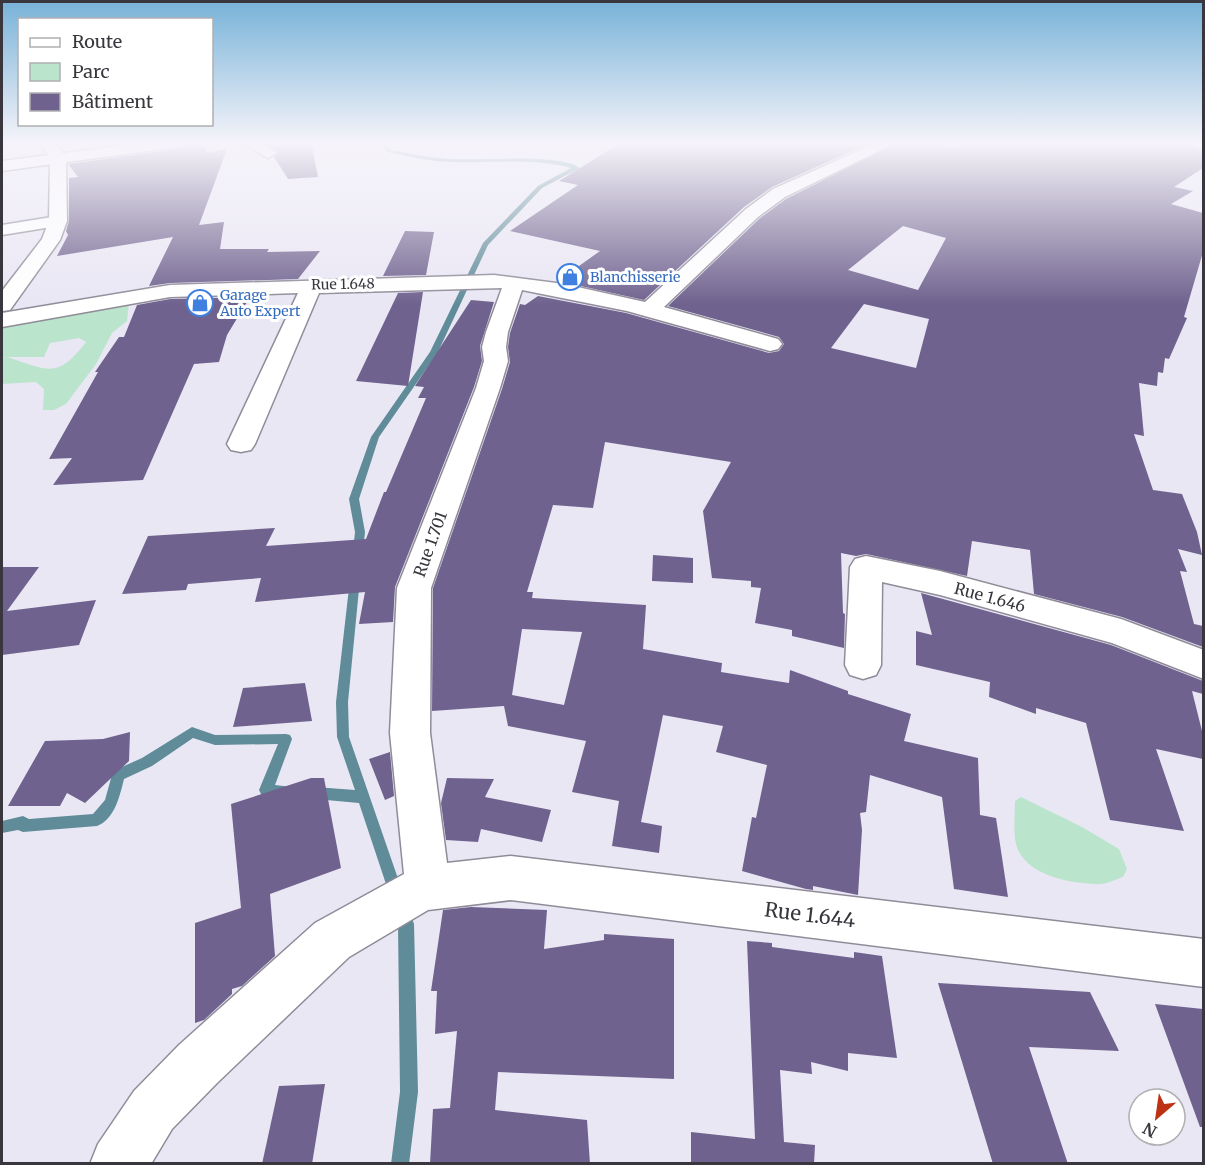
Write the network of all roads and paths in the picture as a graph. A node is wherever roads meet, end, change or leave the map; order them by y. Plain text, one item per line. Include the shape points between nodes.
1 (58, 196) edge
2 (774, 196) edge
3 (58, 221) junction
4 (2, 230) edge
5 (515, 282) junction
6 (312, 285) junction
7 (2, 305) edge
8 (648, 310) junction
9 (2, 320) edge
10 (770, 344) dead end
11 (241, 444) dead end
12 (863, 665) dead end
13 (1203, 665) edge
14 (409, 897) junction
15 (1203, 963) edge
16 (118, 1164) edge

1 - 3 street
2 - 8 street
3 - 4 street
3 - 7 street via 51,240
5 - 6 street, Rue 1.648
5 - 8 street, Rue 1.648 via 582,292
5 - 14 street, Rue 1.701 via 497,332 488,388 414,588
6 - 9 street, Rue 1.648 via 170,291
6 - 11 street
8 - 10 street, Rue 1.648
12 - 13 street, Rue 1.646 via 866,567 1121,632
14 - 15 street, Rue 1.644 via 511,878
14 - 16 street via 332,940 153,1110

